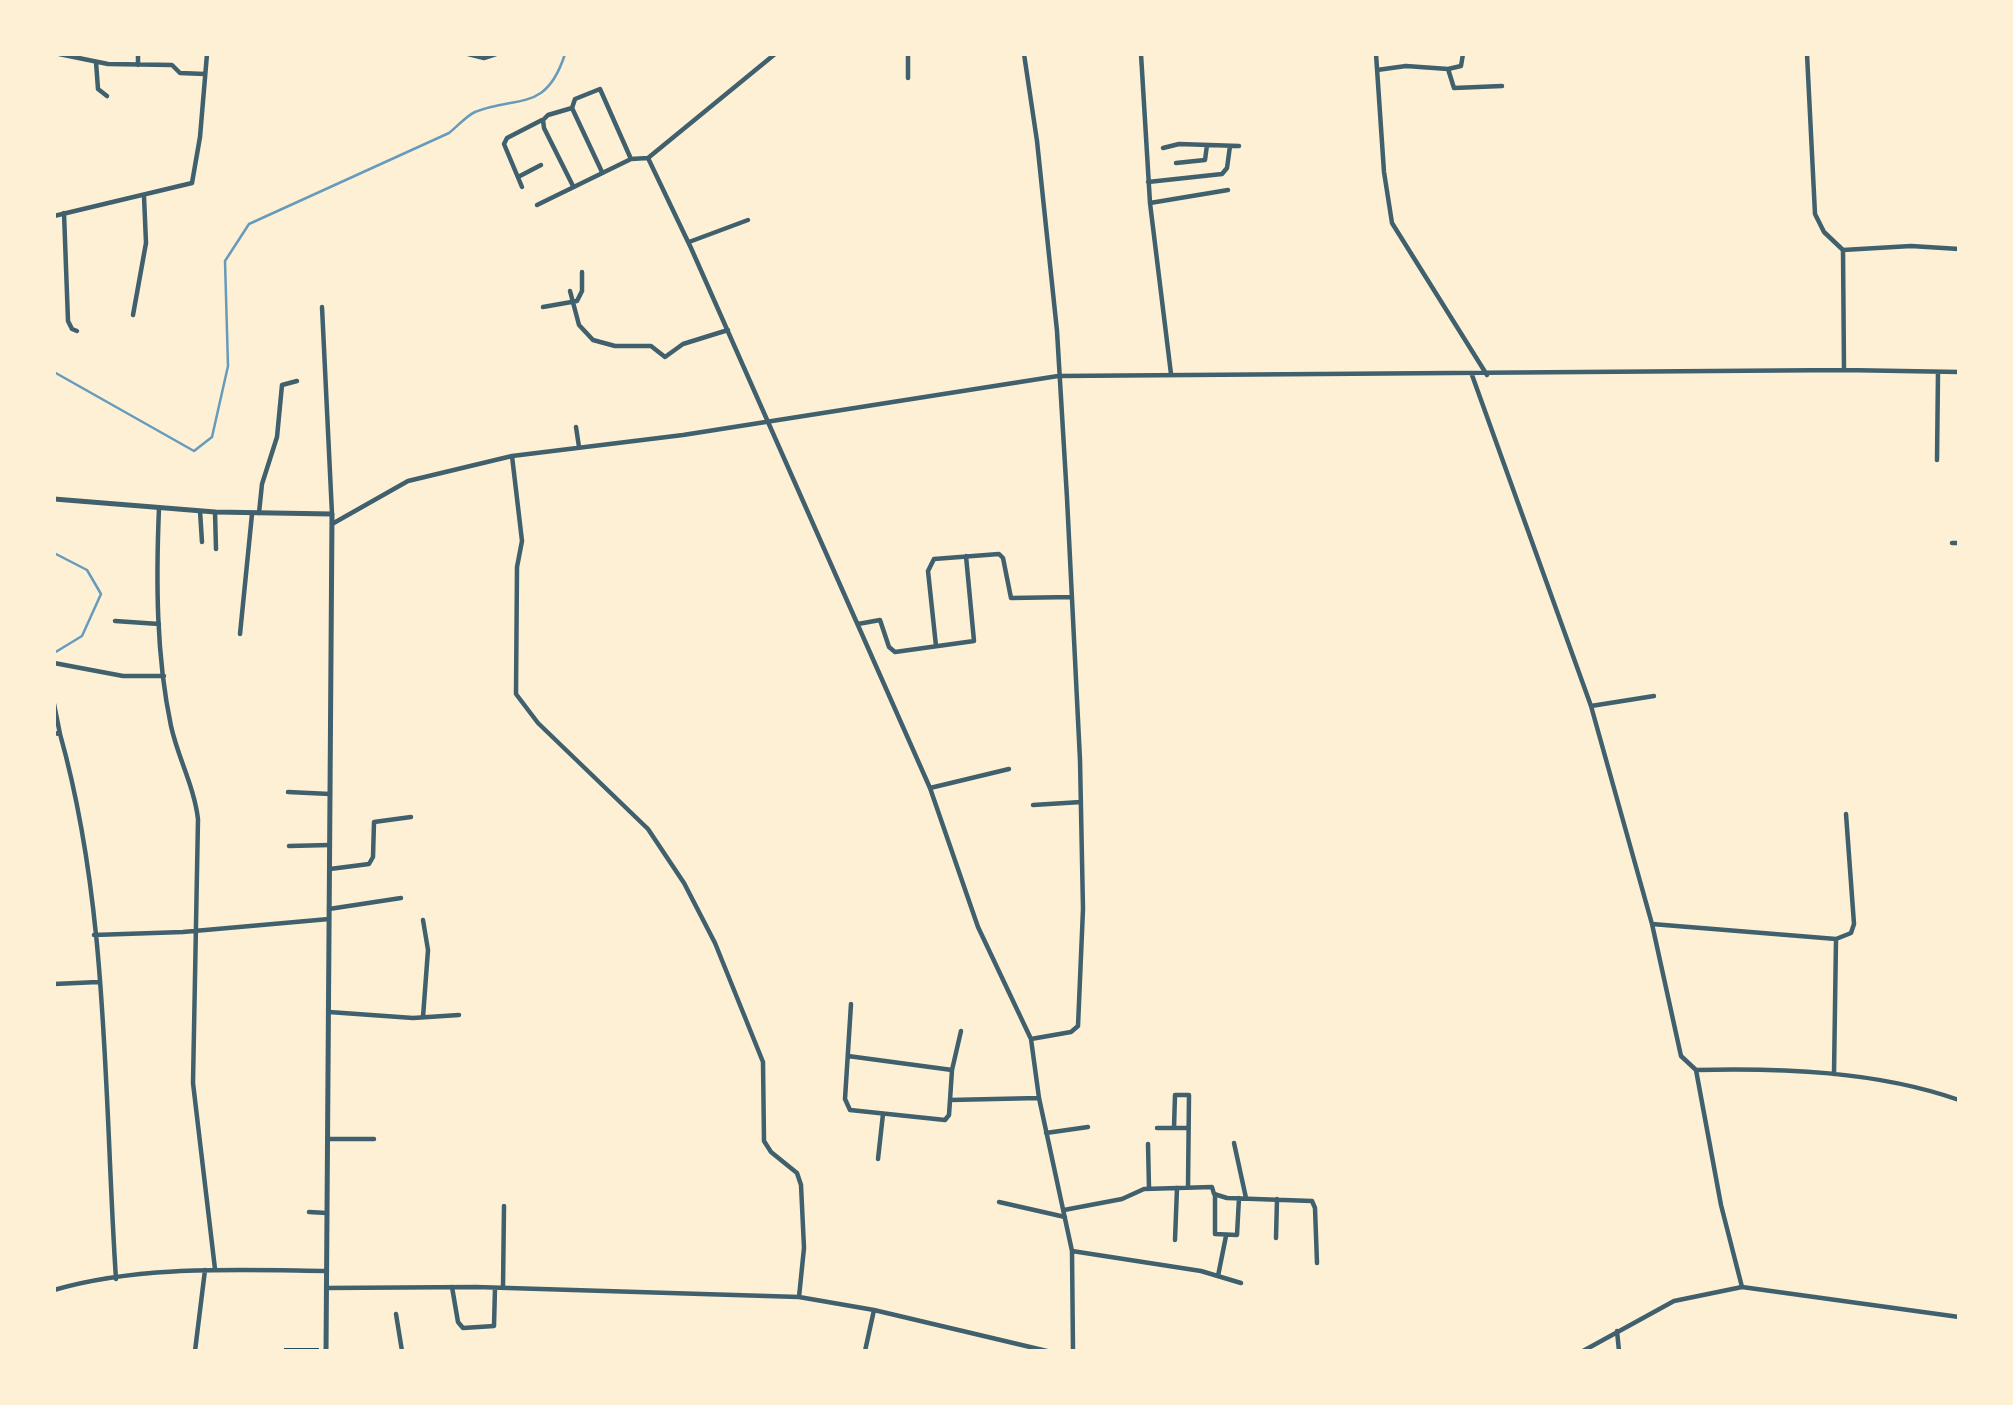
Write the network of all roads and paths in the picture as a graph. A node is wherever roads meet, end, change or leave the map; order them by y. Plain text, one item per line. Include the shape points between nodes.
1 (59, 54) edge
2 (138, 54) edge
3 (207, 54) edge
4 (468, 54) edge
5 (496, 54) edge
6 (775, 54) edge
7 (908, 54) edge
8 (1024, 54) edge
9 (1141, 54) edge
10 (1376, 54) edge
11 (1463, 54) edge
12 (1807, 54) edge
13 (96, 61) junction
14 (138, 65) junction
15 (1448, 69) junction
16 (1377, 70) junction
17 (205, 74) junction
18 (908, 78) dead end
19 (1502, 86) dead end
20 (107, 96) dead end
21 (572, 108) junction
22 (543, 120) junction
23 (1207, 145) junction
24 (1230, 146) junction
25 (1239, 146) dead end
26 (1163, 148) dead end
27 (648, 158) junction
28 (631, 159) junction
29 (1175, 163) dead end
30 (541, 165) dead end
31 (602, 172) junction
32 (518, 177) junction
33 (1148, 182) junction
34 (573, 186) junction
35 (522, 187) dead end
36 (1228, 190) dead end
37 (145, 196) junction
38 (1150, 203) junction
39 (537, 205) dead end
40 (64, 213) junction
41 (54, 216) edge
42 (748, 220) dead end
43 (689, 242) junction
44 (1959, 248) edge
45 (1843, 250) junction
46 (582, 272) dead end
47 (570, 291) dead end
48 (572, 303) junction
49 (322, 307) dead end
50 (543, 307) dead end
51 (133, 315) dead end
52 (728, 330) junction
53 (77, 331) dead end
54 (1844, 370) junction
55 (1938, 372) junction
56 (1959, 372) edge
57 (1171, 374) junction
58 (1472, 375) junction
59 (1487, 375) junction
60 (1058, 376) junction
61 (297, 381) dead end
62 (769, 422) junction
63 (576, 427) dead end
64 (579, 447) junction
65 (512, 456) junction
66 (1937, 460) dead end
67 (54, 499) edge
68 (159, 508) junction
69 (200, 511) junction
70 (215, 512) junction
71 (256, 514) junction
72 (332, 514) junction
73 (332, 524) junction
74 (202, 542) dead end
75 (1952, 543) dead end
76 (1959, 543) edge
77 (216, 549) dead end
78 (965, 556) junction
79 (1072, 597) junction
80 (115, 621) dead end
81 (159, 624) junction
82 (859, 624) junction
83 (240, 634) dead end
84 (936, 646) junction
85 (54, 663) edge
86 (164, 676) junction
87 (1654, 696) dead end
88 (54, 704) edge
89 (1591, 706) junction
90 (57, 733) edge
91 (1009, 769) dead end
92 (930, 788) junction
93 (288, 792) dead end
94 (330, 794) junction
95 (1081, 802) junction
96 (1033, 805) dead end
97 (1846, 814) dead end
98 (411, 817) dead end
99 (330, 845) junction
100 (289, 846) dead end
101 (330, 869) junction
102 (401, 898) dead end
103 (329, 909) junction
104 (330, 919) junction
105 (423, 920) dead end
106 (1652, 924) junction
107 (195, 931) junction
108 (94, 935) junction
109 (1836, 939) junction
110 (98, 982) junction
111 (54, 984) edge
112 (851, 1004) dead end
113 (329, 1012) junction
114 (459, 1015) dead end
115 (423, 1017) junction
116 (961, 1031) dead end
117 (1031, 1039) junction
118 (848, 1056) junction
119 (952, 1070) junction
120 (1696, 1070) junction
121 (1834, 1074) junction
122 (1039, 1098) junction
123 (950, 1100) junction
124 (1959, 1100) edge
125 (883, 1114) junction
126 (1088, 1127) dead end
127 (1157, 1128) dead end
128 (1174, 1128) junction
129 (1188, 1128) junction
130 (1046, 1133) junction
131 (328, 1139) junction
132 (374, 1139) dead end
133 (1234, 1143) dead end
134 (1148, 1144) dead end
135 (878, 1159) dead end
136 (1149, 1188) junction
137 (1177, 1188) junction
138 (1188, 1188) junction
139 (1214, 1194) junction
140 (1239, 1198) junction
141 (1246, 1198) junction
142 (1277, 1199) junction
143 (999, 1202) dead end
144 (504, 1206) dead end
145 (309, 1212) dead end
146 (327, 1213) junction
147 (1064, 1213) junction
148 (1226, 1236) junction
149 (1276, 1238) dead end
150 (1175, 1240) dead end
151 (1072, 1251) junction
152 (1317, 1264) dead end
153 (215, 1269) junction
154 (205, 1270) junction
155 (327, 1271) junction
156 (1218, 1276) junction
157 (116, 1279) junction
158 (1241, 1283) dead end
159 (452, 1287) junction
160 (1742, 1287) junction
161 (326, 1288) junction
162 (495, 1288) junction
163 (503, 1288) junction
164 (54, 1290) edge
165 (799, 1297) junction
166 (874, 1310) junction
167 (396, 1314) dead end
168 (1959, 1317) edge
169 (1617, 1331) junction
170 (195, 1351) edge
171 (326, 1351) edge
172 (402, 1351) edge
173 (864, 1351) edge
174 (1047, 1351) edge
175 (1073, 1351) edge
176 (1583, 1351) edge
177 (1619, 1351) edge

1 - 13 street
2 - 14 street
3 - 17 street
4 - 5 street via 484,58
6 - 27 street
7 - 18 street
8 - 60 street via 1037,141
9 - 33 street
10 - 16 street
11 - 15 street via 1461,66
12 - 45 street via 1815,214 1824,232
13 - 14 street
13 - 20 street via 98,89
14 - 17 street via 172,65 180,74
15 - 16 street via 1406,66
15 - 19 street via 1454,88
16 - 59 street via 1392,223
17 - 37 street via 195,180
21 - 22 street
21 - 28 street via 575,99 600,89
21 - 31 street
22 - 32 street via 505,140
22 - 34 street
23 - 24 street
23 - 26 street
23 - 29 street via 1205,160
24 - 25 street
24 - 33 street via 1222,174
27 - 28 street
27 - 43 street
28 - 31 street
30 - 32 street
31 - 34 street
32 - 35 street
33 - 38 street
34 - 39 street
36 - 38 street
37 - 40 street
37 - 51 street via 146,243
38 - 57 street
40 - 41 street
40 - 53 street via 68,321
42 - 43 street
43 - 52 street
44 - 45 street
45 - 54 street
46 - 48 street via 580,297
47 - 48 street
48 - 50 street
48 - 52 street via 579,325 593,340 615,346 651,346 663,357 683,344
49 - 72 street
52 - 62 street
54 - 55 street
54 - 59 street
55 - 56 street
55 - 66 street
57 - 58 street
57 - 60 street
58 - 59 street
58 - 89 street
60 - 62 street
60 - 79 street
61 - 71 street via 282,385 276,437
62 - 64 street
62 - 82 street
63 - 64 street
64 - 65 street
65 - 73 street via 408,481
65 - 165 street via 522,541 517,567 516,694 538,723 648,829 684,883 715,943 763,1062 764,1140 771,1152 797,1173 801,1185 804,1248
67 - 68 street
68 - 69 street
68 - 81 street
69 - 70 street
69 - 74 street
70 - 71 street
70 - 77 street
71 - 72 street
71 - 83 street
72 - 73 street
73 - 94 street
75 - 76 street
78 - 79 street via 1001,555 1014,600
78 - 84 street via 934,559 928,566
78 - 84 street via 975,639
79 - 95 street
80 - 81 street
81 - 86 street
82 - 84 street via 880,620 895,652
82 - 92 street
85 - 86 street via 123,676
86 - 107 street via 172,729 197,811
87 - 89 street
88 - 90 street
89 - 106 street
90 - 108 street via 82,837
91 - 92 street
92 - 117 street via 978,927
93 - 94 street
94 - 99 street
95 - 96 street
95 - 117 street via 1080,1020 1071,1032
97 - 109 street via 1854,924 1851,933
98 - 101 street via 374,822 369,864
99 - 100 street
99 - 101 street
101 - 103 street
102 - 103 street
103 - 104 street
104 - 107 street
104 - 113 street
105 - 115 street via 428,950
106 - 109 street
106 - 120 street via 1681,1056
107 - 108 street
107 - 153 street via 193,1083
108 - 110 street
109 - 121 street
110 - 111 street
110 - 157 street
112 - 118 street
113 - 115 street
113 - 131 street
114 - 115 street
116 - 119 street
117 - 122 street
118 - 119 street
118 - 125 street via 847,1108
119 - 123 street
120 - 121 street
120 - 160 street via 1721,1205
121 - 124 street via 1909,1085
122 - 123 street
122 - 130 street
123 - 125 street via 945,1120
125 - 135 street
126 - 130 street
127 - 128 street
128 - 129 street
128 - 129 street via 1175,1096 1189,1095
129 - 138 street
130 - 147 street
131 - 132 street
131 - 146 street
133 - 141 street
134 - 136 street
136 - 137 street
136 - 147 street
137 - 138 street
137 - 150 street
138 - 139 street via 1212,1187
139 - 140 street
139 - 148 street via 1215,1234
140 - 141 street
140 - 148 street via 1237,1235
141 - 142 street
142 - 149 street
142 - 152 street via 1313,1202
143 - 147 street
144 - 163 street
145 - 146 street
146 - 155 street
147 - 151 street
148 - 156 street
151 - 156 street
151 - 175 street
153 - 154 street
153 - 155 street
154 - 157 street
154 - 170 street
155 - 161 street
156 - 158 street
157 - 164 street
159 - 161 street
159 - 162 street
159 - 162 street via 456,1318 463,1328 494,1326
160 - 168 street
160 - 169 street via 1674,1301
161 - 171 street
162 - 163 street
163 - 165 street
165 - 166 street
166 - 173 street
166 - 174 street
167 - 172 street
169 - 176 street
169 - 177 street

